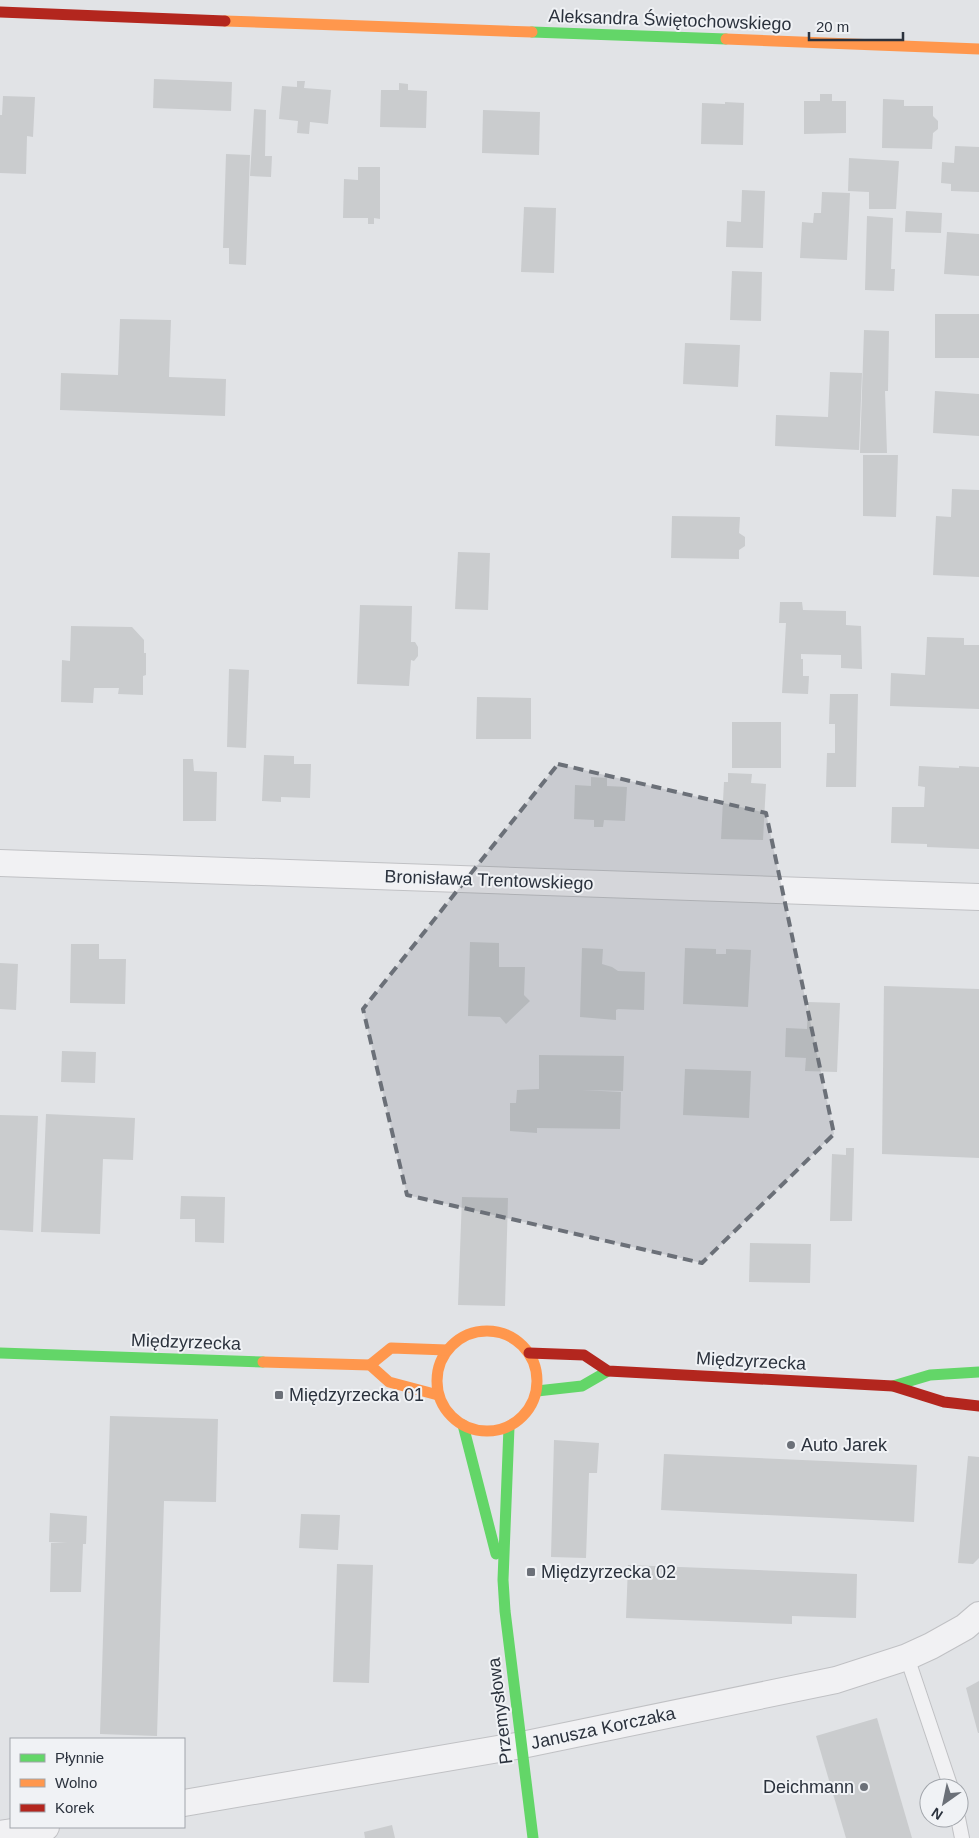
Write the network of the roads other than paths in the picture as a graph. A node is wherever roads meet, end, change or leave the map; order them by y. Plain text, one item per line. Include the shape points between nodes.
1 (0, 12) edge
2 (979, 50) edge
3 (0, 863) edge
4 (979, 897) edge
5 (447, 1350) junction
6 (0, 1353) edge
7 (529, 1353) junction
8 (370, 1365) junction
9 (608, 1371) junction
10 (979, 1372) edge
11 (893, 1386) junction
12 (537, 1391) junction
13 (438, 1395) junction
14 (979, 1406) edge
15 (463, 1425) junction
16 (509, 1427) junction
17 (503, 1580) junction
18 (979, 1615) edge
19 (907, 1657) junction
20 (522, 1745) junction
21 (948, 1778) edge
22 (185, 1803) edge
23 (39, 1828) edge
24 (0, 1834) edge
25 (533, 1838) edge

1 - 2 street, Aleksandra Świętochowskiego
3 - 4 street, Bronisława Trentowskiego
5 - 7 street via 469,1334 496,1331 514,1339
5 - 8 street via 391,1348
5 - 13 street via 440,1364
6 - 8 street, Międzyrzecka
7 - 9 street via 584,1355
7 - 12 street via 538,1378
8 - 13 street via 389,1382
9 - 11 street, Międzyrzecka
9 - 12 street via 582,1386
10 - 11 street, Międzyrzecka via 930,1375
11 - 14 street, Międzyrzecka via 944,1402
12 - 16 street via 528,1412
13 - 15 street via 452,1417
15 - 16 street via 486,1432
15 - 17 street, Przemysłowa
16 - 17 street, Przemysłowa
17 - 20 street, Przemysłowa
18 - 19 street, Janusza Korczaka via 956,1632
19 - 20 street, Janusza Korczaka via 836,1680
19 - 21 lane
20 - 22 street, Janusza Korczaka
20 - 25 street, Przemysłowa
23 - 24 street

